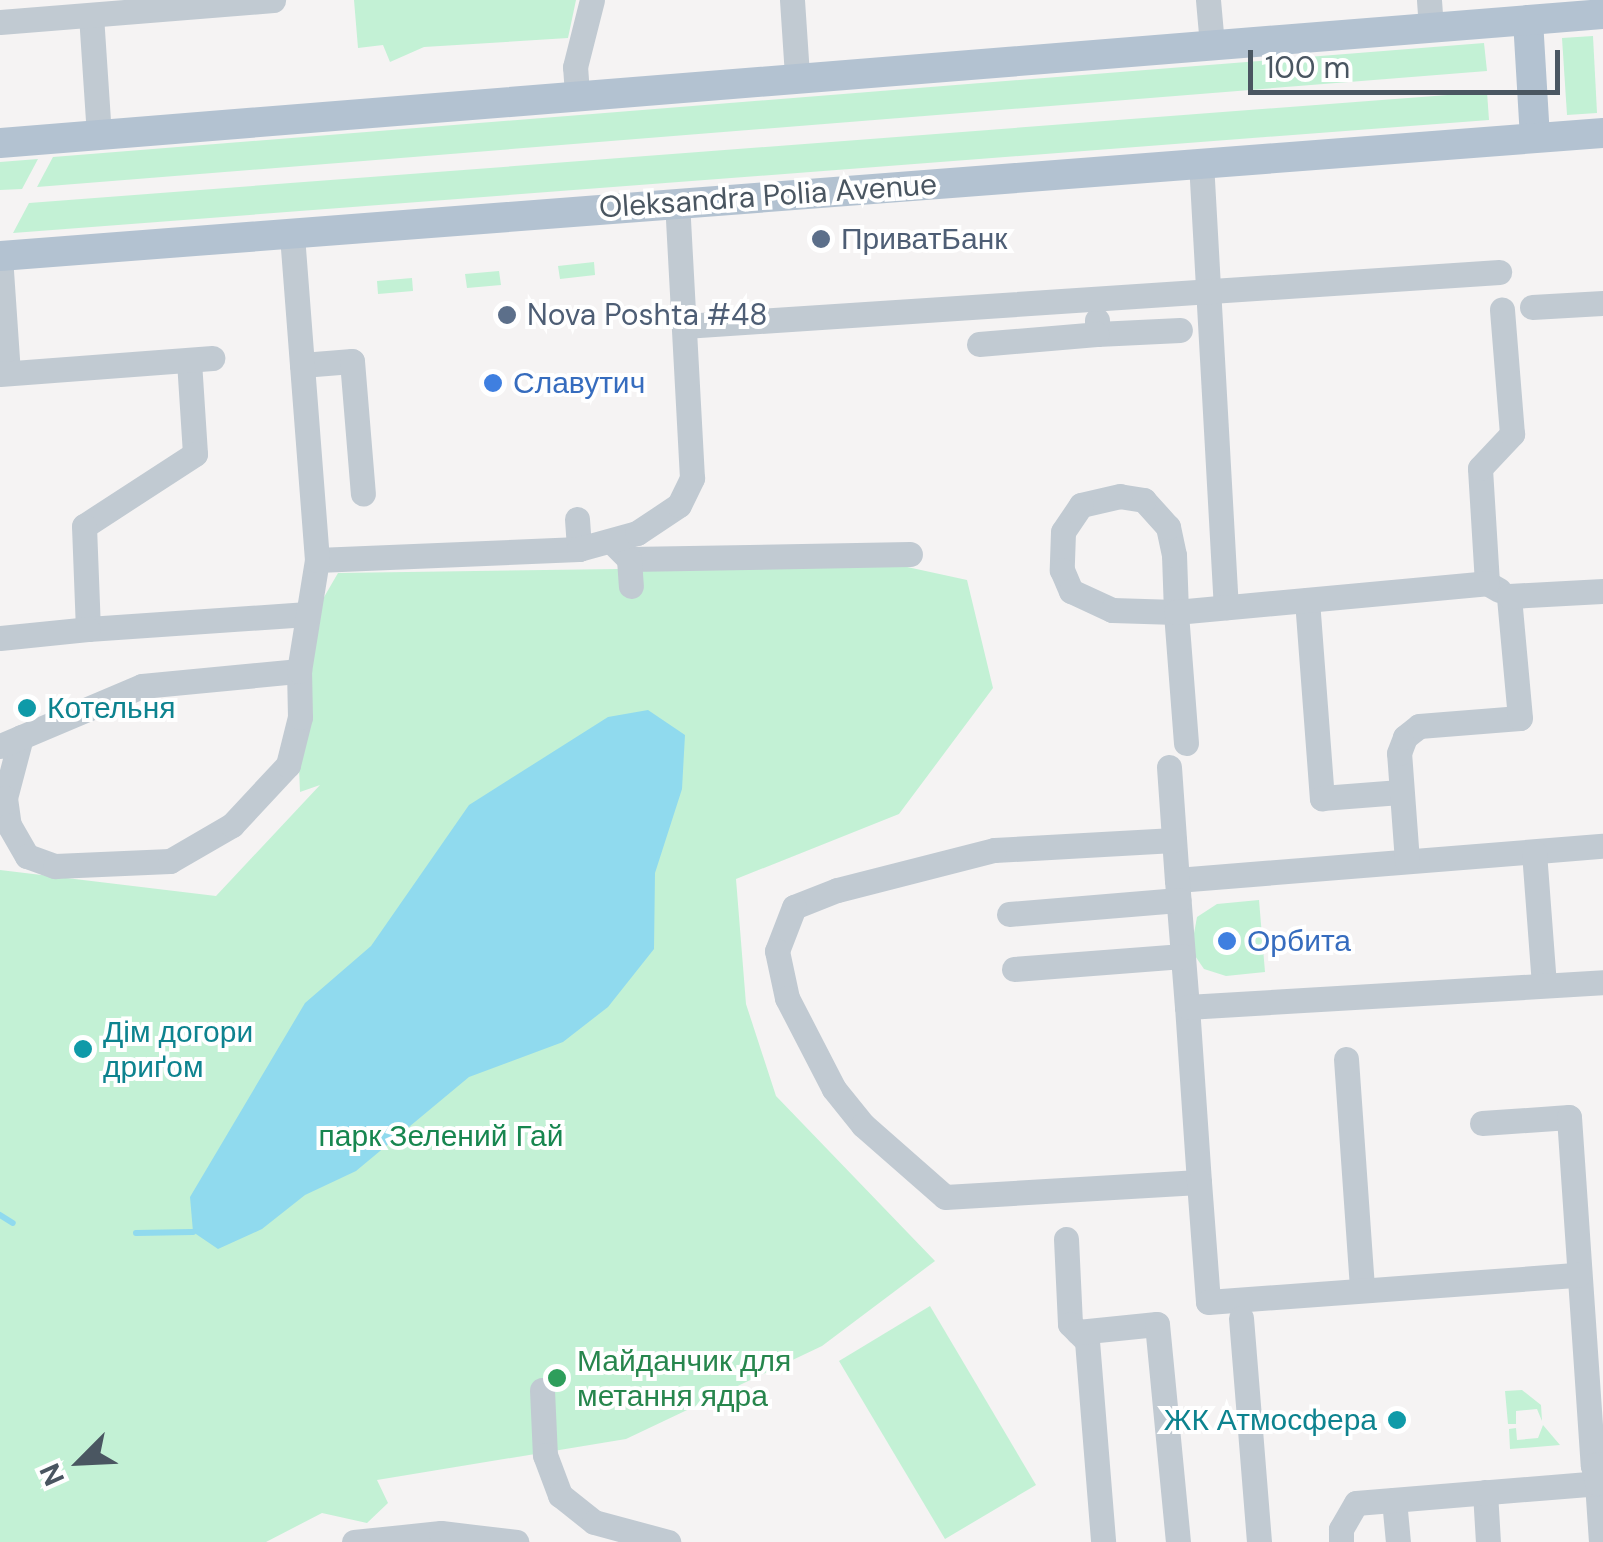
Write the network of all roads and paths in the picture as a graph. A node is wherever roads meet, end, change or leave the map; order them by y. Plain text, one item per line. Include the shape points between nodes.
1 (260, 0) edge
2 (272, 0) edge
3 (592, 0) edge
4 (792, 0) edge
5 (1208, 0) edge
6 (91, 14) junction
7 (1430, 14) edge
8 (1603, 14) edge
9 (1528, 20) junction
10 (0, 22) edge
11 (1212, 45) junction
12 (797, 76) junction
13 (577, 94) junction
14 (1603, 133) edge
15 (99, 134) junction
16 (1535, 137) junction
17 (0, 143) edge
18 (1201, 162) junction
19 (678, 203) junction
20 (292, 232) junction
21 (0, 256) edge
22 (1499, 272) dead end
23 (1212, 293) junction
24 (1096, 300) junction
25 (1603, 303) edge
26 (1532, 307) dead end
27 (1502, 309) dead end
28 (684, 326) junction
29 (1180, 330) dead end
30 (1097, 334) junction
31 (979, 344) dead end
32 (302, 365) junction
33 (4, 374) edge
34 (363, 494) dead end
35 (576, 519) dead end
36 (579, 549) junction
37 (620, 550) junction
38 (910, 554) dead end
39 (317, 560) junction
40 (631, 586) dead end
41 (1498, 590) junction
42 (1603, 592) edge
43 (1307, 600) junction
44 (1226, 608) junction
45 (1176, 612) junction
46 (306, 614) junction
47 (88, 629) junction
48 (0, 638) edge
49 (299, 671) junction
50 (11, 741) edge
51 (1186, 743) dead end
52 (1169, 767) dead end
53 (1400, 792) junction
54 (1164, 825) junction
55 (1603, 846) edge
56 (1534, 852) junction
57 (1407, 861) junction
58 (1177, 890) junction
59 (1010, 914) dead end
60 (1183, 956) junction
61 (1014, 969) dead end
62 (1603, 982) edge
63 (1544, 985) junction
64 (1187, 1007) junction
65 (1346, 1059) dead end
66 (1482, 1123) dead end
67 (1198, 1182) junction
68 (1066, 1239) dead end
69 (1591, 1241) edge
70 (1578, 1275) junction
71 (1362, 1290) junction
72 (1241, 1318) dead end
73 (1078, 1332) junction
74 (542, 1390) dead end
75 (1598, 1471) edge
76 (1485, 1492) junction
77 (1394, 1500) junction
78 (354, 1542) edge
79 (516, 1542) edge
80 (668, 1542) edge
81 (1102, 1542) edge
82 (1178, 1542) edge
83 (1259, 1542) edge
84 (1341, 1542) edge
85 (1398, 1542) edge
86 (1488, 1542) edge
87 (1602, 1542) edge

1 - 2 lane
1 - 6 lane
3 - 13 lane via 574,67
4 - 12 lane
5 - 11 lane
6 - 10 lane
6 - 15 lane
7 - 9 main road
7 - 11 main road
8 - 9 main road
9 - 16 main road
11 - 12 main road
12 - 13 main road
13 - 15 main road
14 - 16 main road, Oleksandra Polia Avenue
15 - 17 main road
16 - 18 main road, Oleksandra Polia Avenue
18 - 19 main road, Oleksandra Polia Avenue
18 - 23 lane
19 - 20 main road, Oleksandra Polia Avenue
19 - 28 lane
20 - 21 main road, Oleksandra Polia Avenue
20 - 32 lane
21 - 33 lane
22 - 23 lane
23 - 24 lane
23 - 44 lane
24 - 28 lane
24 - 30 lane
25 - 26 lane
27 - 41 lane via 1512,434 1480,468
28 - 37 lane via 688,492
29 - 30 lane
30 - 31 lane
32 - 34 lane via 352,361
32 - 39 lane
33 - 47 lane via 200,359 195,454 84,526
35 - 36 lane
36 - 37 lane
36 - 39 lane
37 - 38 lane
37 - 40 lane
39 - 46 lane
41 - 42 lane
41 - 43 lane
41 - 53 lane via 1520,718 1419,726 1399,753
43 - 44 lane
43 - 53 lane via 1322,798
44 - 45 lane
45 - 45 lane via 1112,610 1072,591 1060,550 1082,505 1120,496 1157,510 1174,554
45 - 51 lane
46 - 47 lane
46 - 49 lane
47 - 48 lane
49 - 50 lane via 142,686
49 - 50 lane via 300,717 288,765 232,825 176,860 55,866 27,856 9,825 5,798
52 - 54 lane
53 - 57 lane
54 - 58 lane
54 - 67 lane via 994,850 837,890 794,908 777,951 787,998 834,1089 863,1125 945,1197
55 - 56 lane
56 - 57 lane
56 - 63 lane
57 - 58 lane
58 - 59 lane
58 - 60 lane
60 - 61 lane
60 - 64 lane
62 - 63 lane
63 - 64 lane
64 - 67 lane
65 - 71 lane
66 - 69 lane via 1569,1117
67 - 71 lane via 1208,1302
68 - 73 lane via 1070,1324
69 - 70 lane
70 - 71 lane
70 - 75 lane
72 - 83 lane
73 - 81 lane via 1087,1341
73 - 82 lane via 1157,1324
74 - 80 lane via 545,1455 560,1495 594,1522
75 - 76 lane
75 - 87 lane
76 - 77 lane
76 - 86 lane
77 - 84 lane via 1356,1503
77 - 85 lane
78 - 79 lane via 379,1534 440,1533

